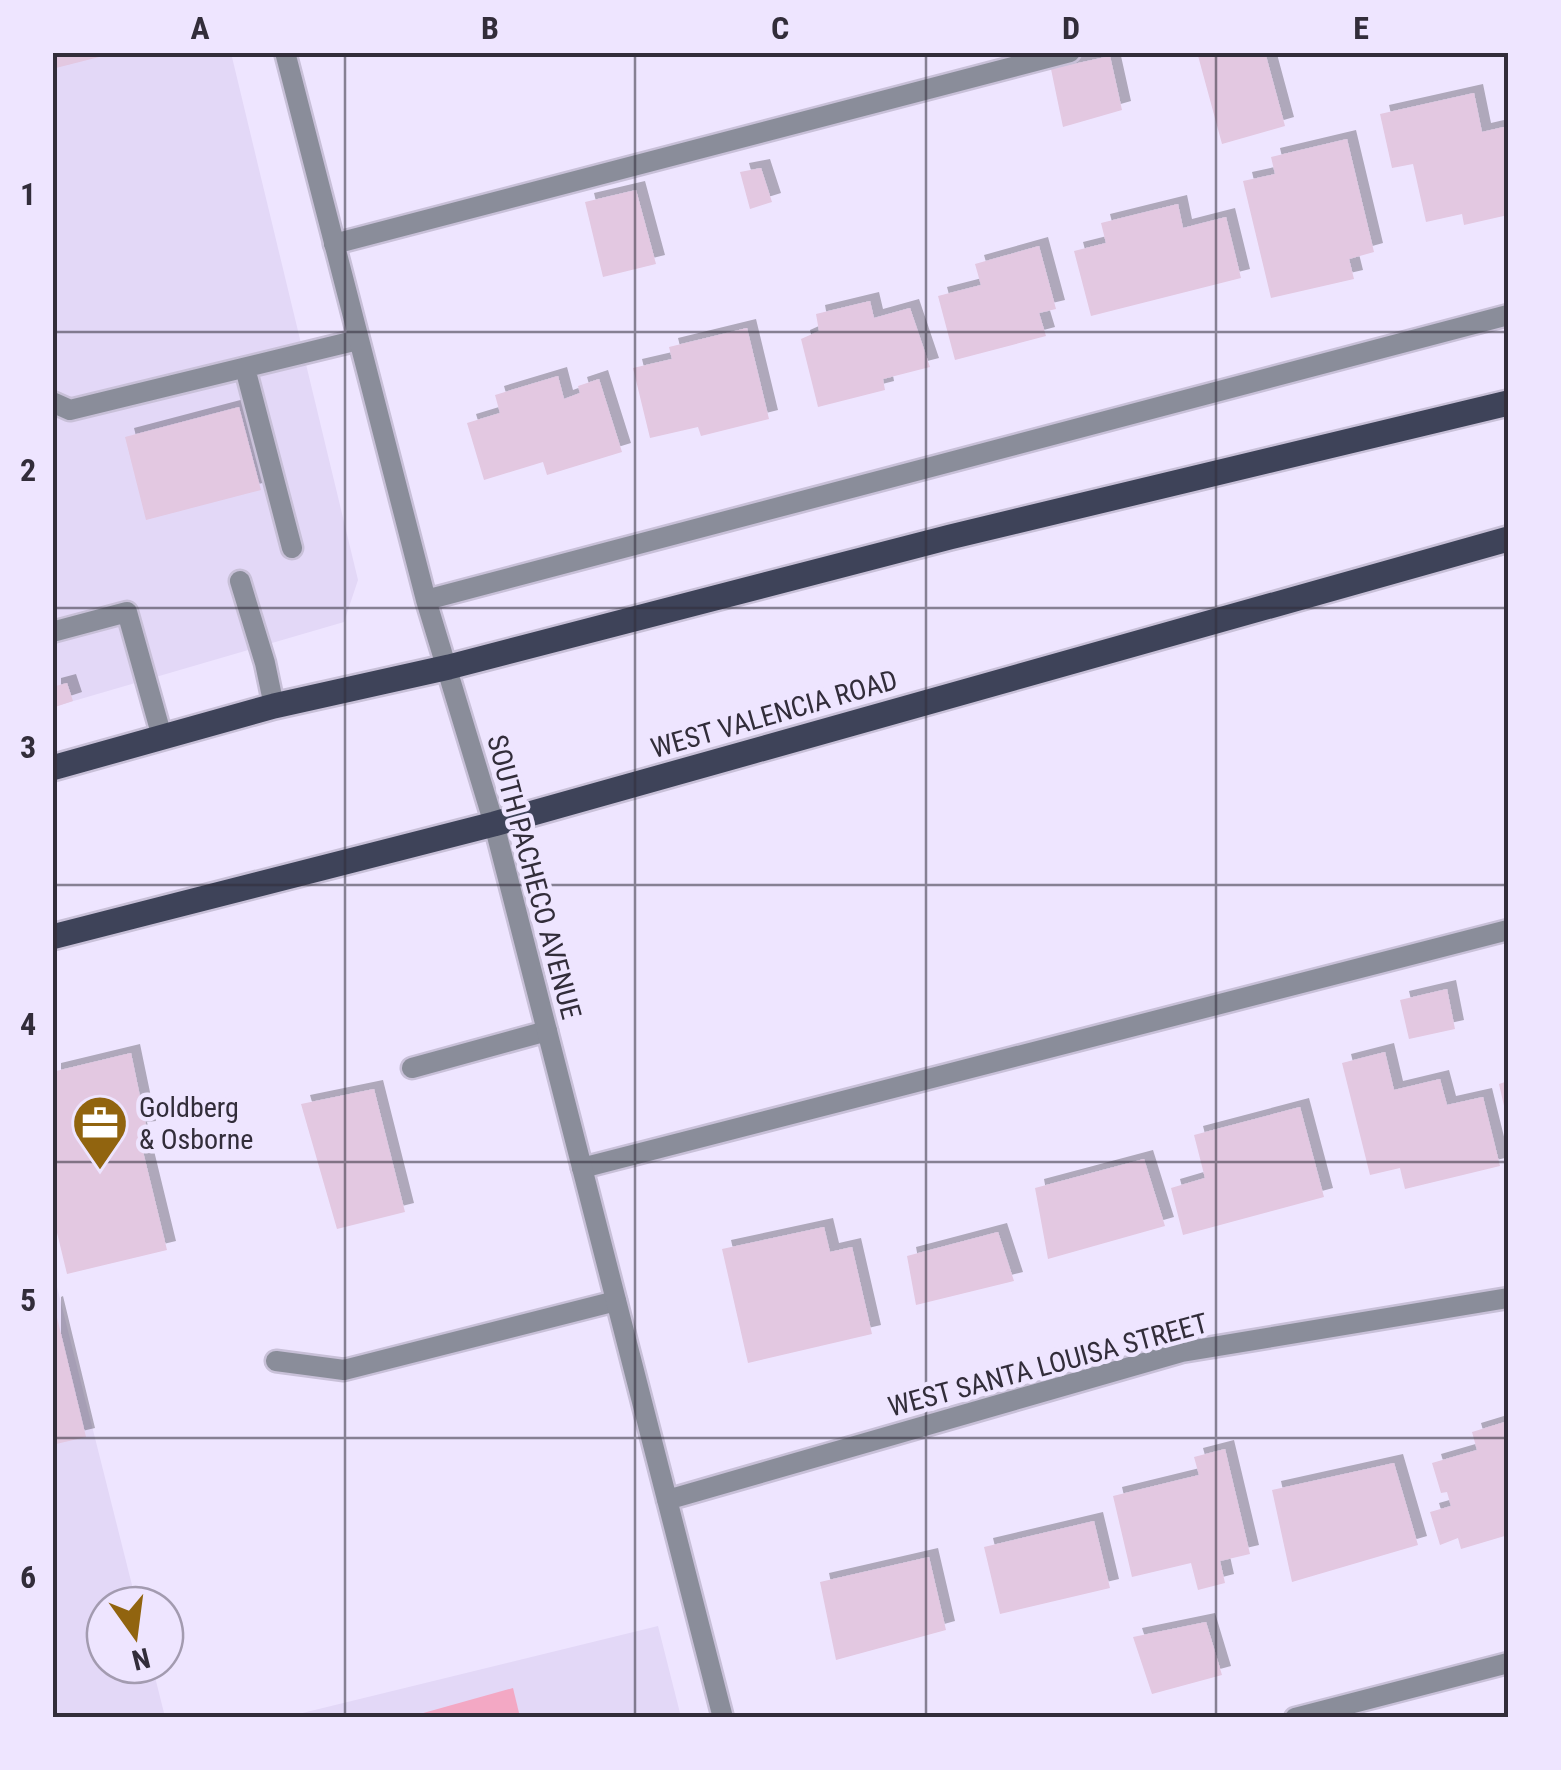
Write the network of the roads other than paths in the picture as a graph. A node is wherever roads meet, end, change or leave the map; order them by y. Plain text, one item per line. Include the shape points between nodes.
1 (285, 52) edge
2 (1070, 52) edge
3 (334, 244) junction
4 (1508, 315) edge
5 (358, 340) junction
6 (246, 368) junction
7 (52, 402) edge
8 (1508, 403) edge
9 (1508, 538) edge
10 (292, 548) dead end
11 (240, 581) dead end
12 (426, 600) junction
13 (52, 632) edge
14 (449, 667) junction
15 (274, 706) junction
16 (162, 737) junction
17 (52, 768) edge
18 (494, 824) junction
19 (1508, 930) edge
20 (52, 936) edge
21 (547, 1031) junction
22 (412, 1068) dead end
23 (582, 1168) junction
24 (1508, 1298) edge
25 (616, 1300) junction
26 (276, 1361) dead end
27 (667, 1500) junction
28 (1508, 1663) edge
29 (722, 1718) edge
30 (1295, 1718) edge

1 - 3 street, SOUTH PACHECO AVENUE
2 - 3 street
3 - 5 street, SOUTH PACHECO AVENUE
4 - 12 street
5 - 6 street
5 - 12 street, SOUTH PACHECO AVENUE
6 - 7 street via 70,410
6 - 10 street
8 - 14 main road
9 - 18 main road, WEST VALENCIA ROAD
11 - 15 street
12 - 14 street, SOUTH PACHECO AVENUE
13 - 16 street via 127,612
14 - 15 main road
14 - 18 street, SOUTH PACHECO AVENUE
15 - 16 main road
16 - 17 main road
18 - 20 main road, WEST VALENCIA ROAD
18 - 21 street, SOUTH PACHECO AVENUE
19 - 23 street
21 - 22 street
21 - 23 street, SOUTH PACHECO AVENUE
23 - 25 street, SOUTH PACHECO AVENUE
24 - 27 street, WEST SANTA LOUISA STREET via 1182,1352
25 - 26 street via 344,1370
25 - 27 street, SOUTH PACHECO AVENUE
27 - 29 street, SOUTH PACHECO AVENUE
28 - 30 street

